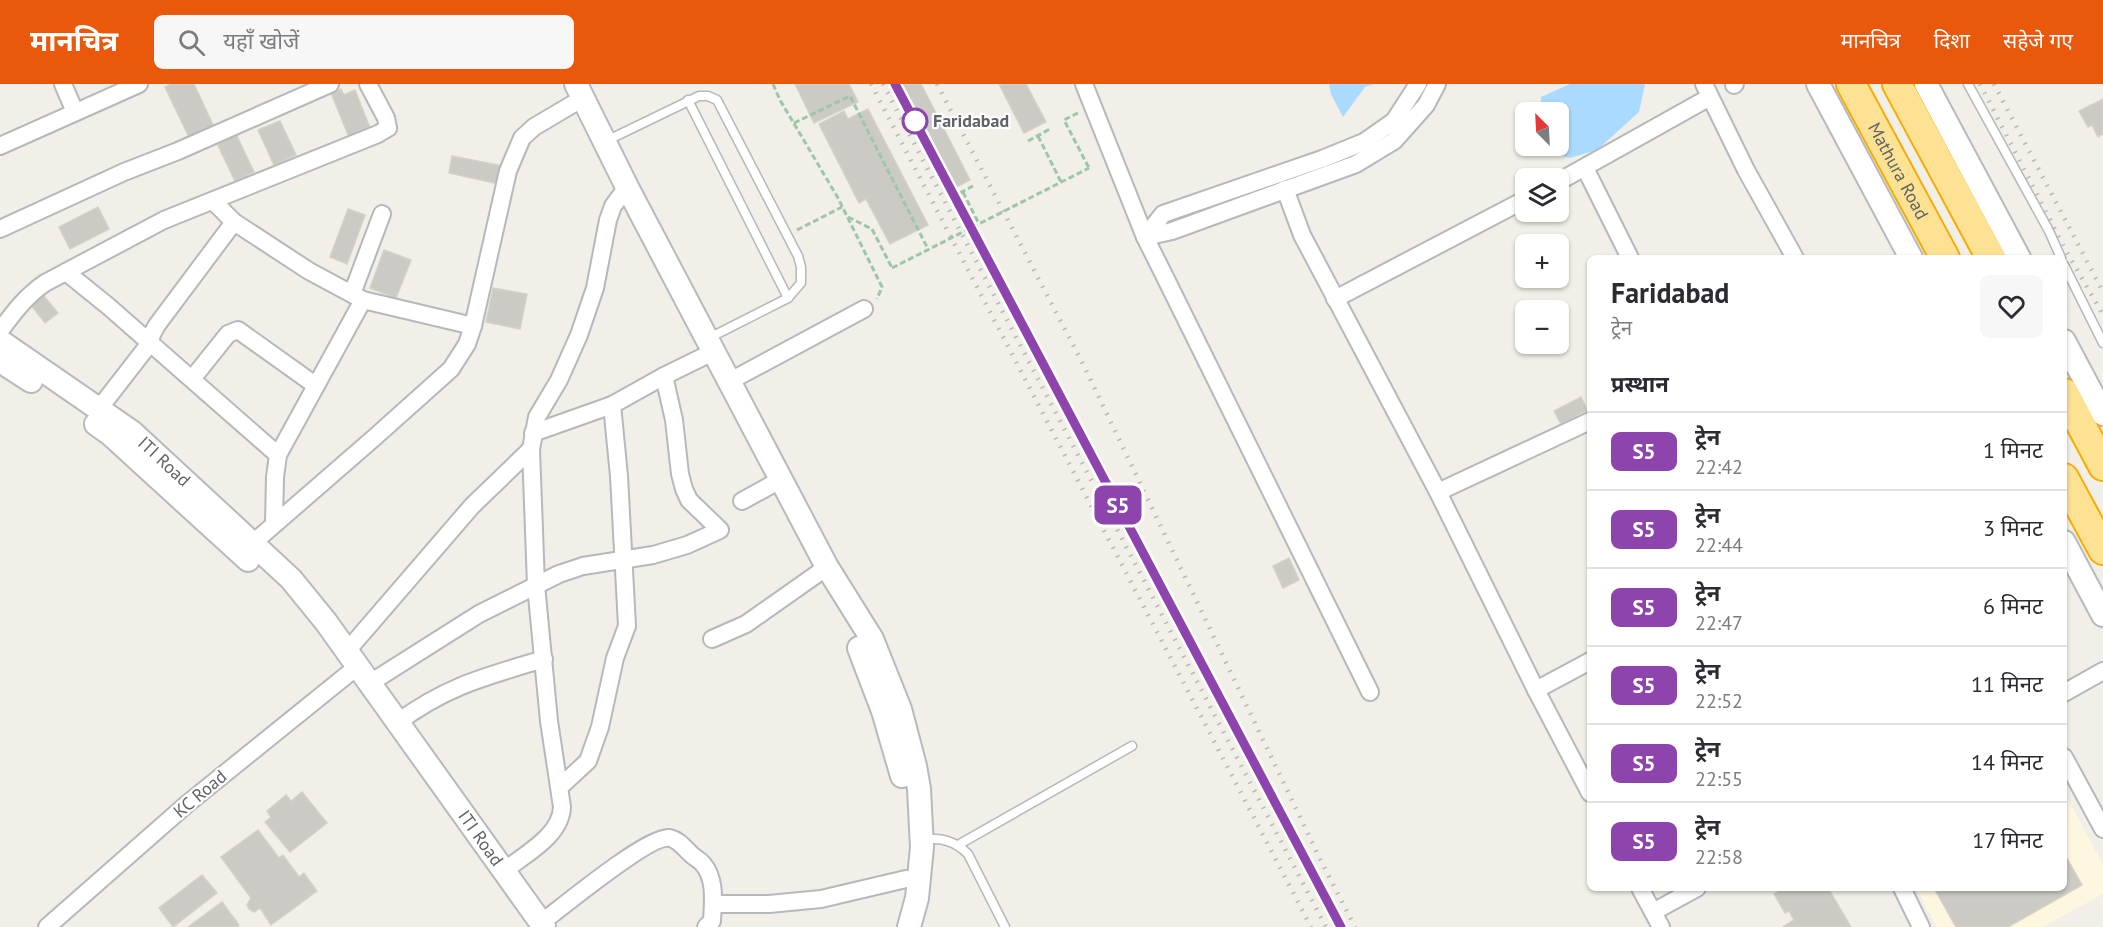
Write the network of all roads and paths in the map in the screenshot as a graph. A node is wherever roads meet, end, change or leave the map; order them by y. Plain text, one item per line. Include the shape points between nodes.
1 (63, 84) edge
2 (139, 84) edge
3 (330, 84) edge
4 (368, 84) edge
5 (773, 84) edge
6 (1084, 84) edge
7 (1418, 84) edge
8 (1437, 84) edge
9 (1818, 84) edge
10 (1851, 84) edge
11 (1897, 84) edge
12 (1926, 84) edge
13 (1968, 84) edge
14 (580, 91) edge
15 (1707, 91) edge
16 (688, 100) junction
17 (75, 112) junction
18 (1064, 120) dead end
19 (794, 123) junction
20 (1050, 129) dead end
21 (1038, 136) junction
22 (605, 141) junction
23 (1028, 141) dead end
24 (0, 146) edge
25 (1585, 168) junction
26 (1569, 176) edge
27 (1061, 182) junction
28 (973, 186) dead end
29 (627, 187) junction
30 (1285, 189) junction
31 (963, 192) junction
32 (952, 197) dead end
33 (213, 201) junction
34 (1515, 206) edge
35 (843, 207) junction
36 (382, 214) dead end
37 (848, 216) junction
38 (234, 222) junction
39 (980, 224) junction
40 (0, 230) edge
41 (787, 235) junction
42 (1145, 237) junction
43 (928, 249) junction
44 (1628, 255) edge
45 (1793, 255) edge
46 (1909, 255) edge
47 (1943, 255) edge
48 (1989, 255) edge
49 (2017, 255) edge
50 (2060, 255) edge
51 (2067, 271) edge
52 (66, 272) junction
53 (357, 297) junction
54 (788, 298) junction
55 (1335, 298) junction
56 (864, 309) joint
57 (473, 326) junction
58 (0, 331) edge
59 (0, 341) edge
60 (150, 343) junction
61 (2103, 343) edge
62 (712, 345) junction
63 (2067, 347) edge
64 (0, 361) edge
65 (664, 376) junction
66 (192, 379) junction
67 (730, 381) junction
68 (315, 385) junction
69 (2067, 399) edge
70 (612, 405) junction
71 (98, 410) junction
72 (2103, 414) edge
73 (1587, 422) edge
74 (532, 441) junction
75 (278, 455) junction
76 (2103, 466) edge
77 (782, 479) junction
78 (2067, 484) edge
79 (1438, 492) junction
80 (742, 501) dead end
81 (274, 523) junction
82 (253, 543) junction
83 (2067, 548) edge
84 (2103, 550) edge
85 (622, 560) junction
86 (827, 567) junction
87 (536, 585) junction
88 (841, 592) junction
89 (310, 604) junction
90 (2103, 615) edge
91 (712, 639) dead end
92 (544, 659) junction
93 (1587, 663) edge
94 (358, 667) junction
95 (2103, 671) edge
96 (1536, 690) junction
97 (2067, 691) edge
98 (1370, 692) dead end
99 (398, 723) junction
100 (1132, 746) dead end
101 (2067, 763) edge
102 (1587, 787) edge
103 (560, 788) junction
104 (2103, 829) edge
105 (921, 839) junction
106 (958, 845) junction
107 (504, 871) junction
108 (906, 879) junction
109 (1642, 891) edge
110 (1692, 891) edge
111 (1903, 891) edge
112 (712, 904) junction
113 (1653, 912) junction
114 (543, 925) edge
115 (710, 925) edge
116 (47, 927) edge
117 (897, 927) edge
118 (909, 927) edge
119 (1005, 927) edge
120 (1661, 927) edge
121 (1921, 927) edge

1 - 17 street
2 - 17 street
3 - 40 street
4 - 33 street via 388,128
5 - 19 path
6 - 42 street
7 - 42 street via 1394,121 1364,142 1163,214
8 - 30 street via 1426,105 1394,141 1356,164
9 - 46 street
10 - 47 highway, Mathura Road
11 - 48 highway
12 - 49 street
13 - 50 lane
14 - 22 street
14 - 57 street via 522,138 508,171
15 - 25 street
15 - 45 street
16 - 22 lane
16 - 41 lane via 699,96 717,100
16 - 54 lane
17 - 24 street
18 - 27 path, bridge via 1089,168
19 - 35 path
19 - 43 path via 850,96
20 - 21 path
21 - 23 path
21 - 27 path
22 - 29 street
25 - 26 street
25 - 44 street
27 - 39 path, bridge
28 - 31 path
29 - 62 street
29 - 74 street via 608,220 595,288 579,335 537,417
30 - 42 street via 1172,231
30 - 55 street via 1302,235
31 - 32 path
31 - 39 path
33 - 38 street
33 - 52 street via 164,220
34 - 55 street
35 - 37 path
35 - 41 path
36 - 53 street
37 - 43 path, bridge via 872,230 891,268
37 - 56 path via 882,287 878,299
38 - 53 street
38 - 60 street via 157,325
39 - 43 path, bridge
41 - 54 lane via 801,267 801,283
42 - 98 street
51 - 61 lane
52 - 58 street via 33,291
52 - 60 street
53 - 57 street
53 - 68 street
54 - 62 lane
55 - 79 street
56 - 67 street
57 - 81 street via 451,369
59 - 71 street, ITI Road
60 - 66 street
60 - 71 street
62 - 65 street
62 - 67 street
63 - 72 street
64 - 89 street, ITI Road via 110,434 249,560
65 - 70 street
65 - 85 street via 684,489 689,500 720,530 687,545
66 - 68 street via 228,334 238,330
66 - 75 street
67 - 77 street
68 - 75 street
69 - 76 highway
70 - 74 street
70 - 85 street
71 - 82 street, ITI Road via 132,432
73 - 79 street
74 - 87 street
74 - 94 street via 472,506
75 - 81 street
77 - 80 street
77 - 86 street
78 - 84 highway
79 - 96 street
81 - 82 street
82 - 89 street, ITI Road via 291,579
83 - 90 street
85 - 87 street via 583,566
85 - 103 street via 627,626 615,658 600,727 588,761
86 - 88 street
86 - 91 street via 746,624
87 - 92 street
87 - 94 street
88 - 105 street via 872,639 900,709 919,789
88 - 108 street via 906,787
89 - 94 street, ITI Road
92 - 99 street via 452,689
92 - 103 street
93 - 96 street
94 - 99 street, ITI Road
94 - 116 street, KC Road via 187,804
95 - 97 street
96 - 102 street
99 - 107 street, ITI Road
100 - 106 lane
101 - 104 street
103 - 107 street via 562,818 558,825
105 - 106 lane via 940,838
105 - 118 street via 917,898
106 - 119 lane via 968,854
107 - 114 street, ITI Road
108 - 112 street via 821,899
108 - 117 street
109 - 113 street
110 - 113 street
111 - 121 street
112 - 114 street via 713,886 703,864 679,843 661,838 624,860
112 - 115 street
113 - 120 street

